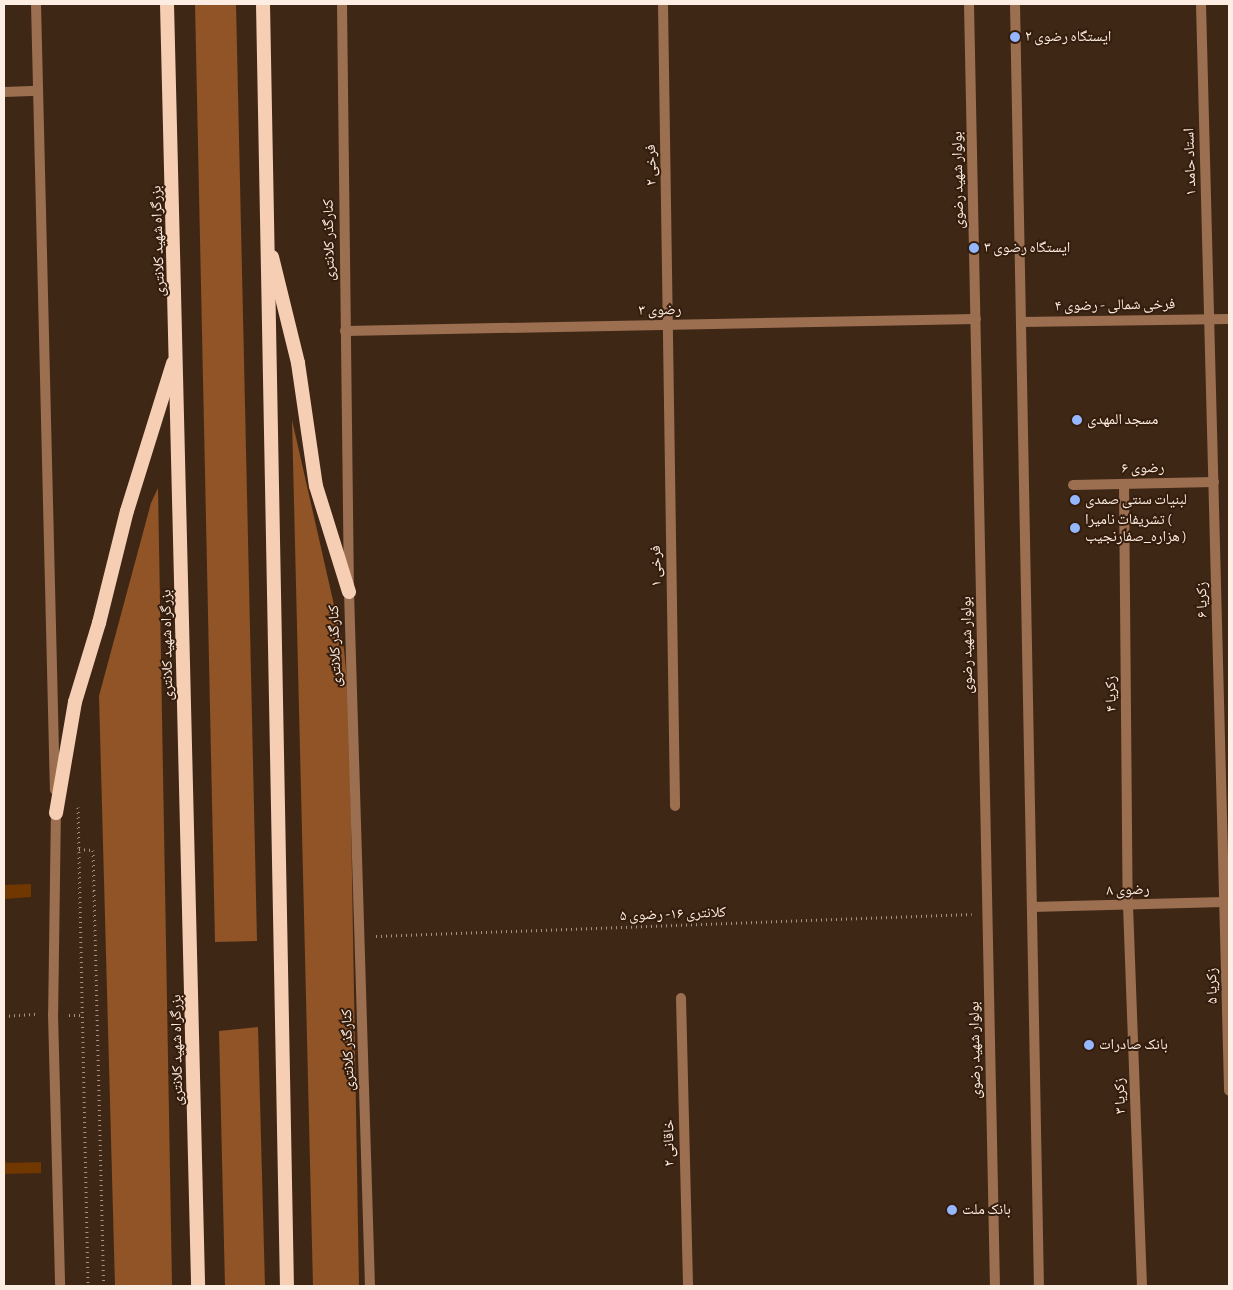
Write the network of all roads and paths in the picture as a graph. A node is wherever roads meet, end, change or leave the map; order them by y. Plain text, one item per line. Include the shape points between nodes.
1 (36, 4) edge
2 (167, 4) edge
3 (263, 4) edge
4 (342, 4) edge
5 (663, 4) edge
6 (969, 4) edge
7 (1015, 4) edge
8 (1201, 4) edge
9 (38, 91) junction
10 (4, 92) edge
11 (267, 235) junction
12 (1210, 319) junction
13 (1229, 319) edge
14 (976, 320) junction
15 (1021, 322) junction
16 (668, 325) junction
17 (345, 331) junction
18 (177, 351) junction
19 (1214, 482) junction
20 (1124, 484) junction
21 (1073, 485) dead end
22 (349, 592) junction
23 (78, 800) dead end
24 (675, 806) dead end
25 (56, 813) junction
26 (79, 849) junction
27 (1226, 881) edge
28 (1224, 902) junction
29 (1128, 905) junction
30 (1032, 908) junction
31 (988, 913) junction
32 (360, 937) junction
33 (681, 998) dead end
34 (53, 1014) junction
35 (4, 1016) edge
36 (1229, 1091) edge
37 (60, 1286) edge
38 (88, 1286) edge
39 (104, 1286) edge
40 (198, 1286) edge
41 (287, 1286) edge
42 (370, 1286) edge
43 (688, 1286) edge
44 (995, 1286) edge
45 (1039, 1286) edge
46 (1142, 1286) edge

1 - 9 street
2 - 18 highway, بزرگراه شهید کلانتری
3 - 11 highway
4 - 17 street, کنارگذر کلانتری
5 - 16 street, فرخی ۲
6 - 14 street, بولوار شهید رضوی
7 - 15 street
8 - 12 street, استاد حامد ۱
9 - 10 street
9 - 25 street
11 - 22 highway via 298,363 316,486
11 - 41 highway
12 - 13 street, فرخی شمالی - رضوی ۴
12 - 15 street, فرخی شمالی - رضوی ۴
12 - 19 street, زکریا ۶
14 - 16 street, رضوی ۳
14 - 31 street, بولوار شهید رضوی
15 - 30 street
16 - 17 street, رضوی ۳
16 - 24 street, فرخی ۱
17 - 22 street, کنارگذر کلانتری
18 - 25 highway via 127,511 75,702
18 - 40 highway, بزرگراه شهید کلانتری
19 - 20 street, رضوی ۶
19 - 27 street, زکریا ۶
20 - 21 street, رضوی ۶
20 - 29 street, زکریا ۴
22 - 32 street, کنارگذر کلانتری
23 - 26 path
25 - 34 street
26 - 38 path
26 - 39 path via 93,850
27 - 28 street, زکریا ۵
28 - 29 street, رضوی ۸
28 - 36 street, زکریا ۵
29 - 30 street, رضوی ۸
29 - 46 street, زکریا ۳
30 - 45 street
31 - 32 path, کلانتری ۱۶- رضوی ۵
31 - 44 street, بولوار شهید رضوی
32 - 42 street, کنارگذر کلانتری
33 - 43 street, خاقانی ۲
34 - 35 path
34 - 37 street

